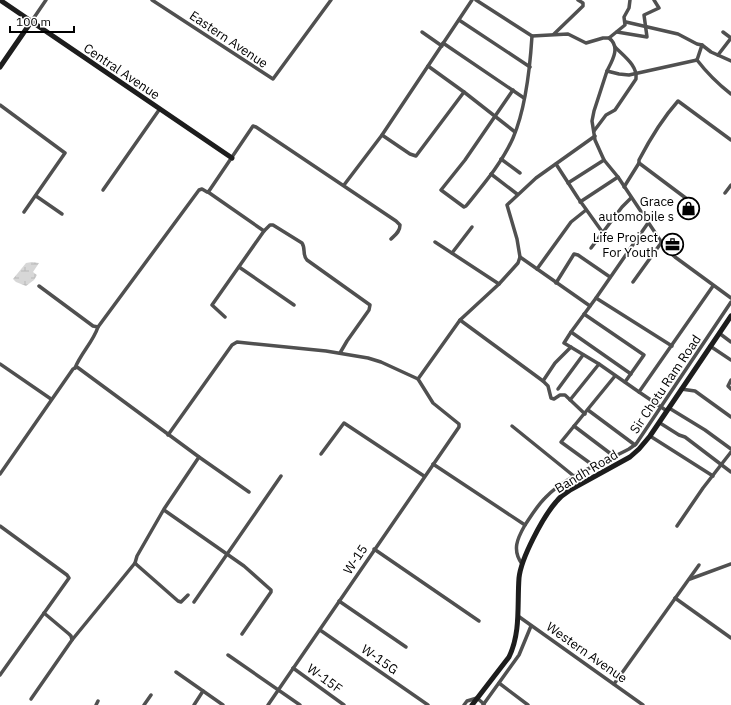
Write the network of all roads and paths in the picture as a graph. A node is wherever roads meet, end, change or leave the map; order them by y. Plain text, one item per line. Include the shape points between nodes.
1 (0, 0) edge
2 (46, 0) edge
3 (152, 0) edge
4 (331, 0) edge
5 (472, 0) edge
6 (476, 0) edge
7 (578, 0) edge
8 (588, 0) edge
9 (630, 0) edge
10 (654, 0) edge
11 (583, 3) junction
12 (459, 20) junction
13 (31, 22) junction
14 (626, 22) junction
15 (645, 26) junction
16 (422, 32) dead end
17 (617, 32) junction
18 (722, 32) dead end
19 (554, 34) junction
20 (532, 36) junction
21 (609, 38) junction
22 (731, 38) edge
23 (443, 45) junction
24 (702, 45) junction
25 (615, 47) junction
26 (718, 54) junction
27 (697, 60) junction
28 (731, 61) edge
29 (428, 66) junction
30 (0, 67) edge
31 (530, 67) junction
32 (607, 71) junction
33 (637, 73) junction
34 (513, 90) junction
35 (464, 92) junction
36 (731, 94) edge
37 (524, 98) junction
38 (0, 105) edge
39 (159, 110) junction
40 (496, 117) junction
41 (594, 131) junction
42 (515, 132) junction
43 (382, 135) junction
44 (595, 136) junction
45 (731, 140) edge
46 (232, 158) junction
47 (501, 159) junction
48 (604, 160) junction
49 (639, 162) junction
50 (556, 164) junction
51 (520, 173) dead end
52 (491, 174) junction
53 (618, 177) junction
54 (568, 183) junction
55 (344, 185) junction
56 (731, 185) edge
57 (624, 187) junction
58 (103, 190) dead end
59 (208, 192) junction
60 (725, 193) dead end
61 (518, 194) junction
62 (36, 196) junction
63 (631, 198) junction
64 (580, 202) junction
65 (695, 205) dead end
66 (586, 210) junction
67 (24, 212) dead end
68 (62, 214) dead end
69 (648, 224) junction
70 (472, 227) dead end
71 (264, 230) junction
72 (603, 233) junction
73 (391, 239) dead end
74 (435, 242) dead end
75 (661, 243) junction
76 (591, 248) dead end
77 (452, 253) junction
78 (520, 257) junction
79 (239, 267) junction
80 (537, 269) junction
81 (610, 277) junction
82 (633, 282) dead end
83 (556, 283) junction
84 (499, 284) junction
85 (39, 286) dead end
86 (713, 286) junction
87 (596, 298) junction
88 (731, 298) edge
89 (731, 302) edge
90 (294, 305) dead end
91 (590, 306) junction
92 (584, 314) junction
93 (731, 316) edge
94 (225, 317) dead end
95 (460, 320) junction
96 (729, 324) edge
97 (98, 327) junction
98 (571, 332) junction
99 (719, 333) junction
100 (731, 342) edge
101 (672, 346) junction
102 (710, 346) junction
103 (571, 347) junction
104 (340, 353) junction
105 (583, 355) junction
106 (731, 360) edge
107 (0, 364) edge
108 (599, 364) junction
109 (75, 368) junction
110 (631, 374) junction
111 (616, 376) junction
112 (418, 379) junction
113 (731, 380) edge
114 (543, 381) junction
115 (625, 382) junction
116 (558, 389) dead end
117 (681, 389) junction
118 (731, 389) edge
119 (640, 392) junction
120 (51, 399) junction
121 (570, 400) junction
122 (661, 407) junction
123 (668, 409) junction
124 (588, 410) junction
125 (585, 414) junction
126 (731, 417) edge
127 (660, 423) junction
128 (512, 426) dead end
129 (574, 426) junction
130 (168, 435) junction
131 (650, 436) junction
132 (635, 445) junction
133 (731, 450) edge
134 (320, 454) dead end
135 (199, 457) junction
136 (615, 457) junction
137 (433, 464) junction
138 (722, 465) junction
139 (594, 466) junction
140 (731, 472) edge
141 (0, 474) edge
142 (282, 476) dead end
143 (424, 476) junction
144 (575, 476) junction
145 (713, 476) junction
146 (249, 492) dead end
147 (164, 510) junction
148 (525, 525) junction
149 (0, 526) edge
150 (677, 526) dead end
151 (374, 549) junction
152 (228, 554) junction
153 (135, 562) junction
154 (522, 564) junction
155 (731, 564) edge
156 (699, 565) dead end
157 (689, 579) junction
158 (188, 595) dead end
159 (675, 598) junction
160 (339, 601) junction
161 (194, 602) dead end
162 (44, 614) junction
163 (518, 616) junction
164 (479, 621) dead end
165 (531, 626) junction
166 (320, 630) junction
167 (242, 634) dead end
168 (731, 638) edge
169 (72, 640) junction
170 (406, 647) dead end
171 (228, 655) dead end
172 (293, 668) junction
173 (176, 672) dead end
174 (0, 675) edge
175 (499, 683) junction
176 (614, 684) junction
177 (278, 690) junction
178 (203, 692) junction
179 (151, 695) dead end
180 (477, 698) junction
181 (31, 699) dead end
182 (484, 704) edge
183 (144, 705) edge
184 (194, 705) edge
185 (223, 705) edge
186 (268, 705) edge
187 (300, 705) edge
188 (344, 705) edge
189 (428, 705) edge
190 (464, 705) edge
191 (472, 705) edge
192 (528, 705) edge
193 (643, 705) edge

1 - 13 street, Central Avenue
2 - 13 street
3 - 4 street, Eastern Avenue via 273,79
5 - 12 street
6 - 20 street
7 - 11 street
8 - 11 street
9 - 14 street via 630,8 624,17
10 - 15 street via 659,8 644,15
11 - 19 street via 581,9
12 - 23 street
12 - 31 street
13 - 30 street
13 - 39 street, Central Avenue
14 - 15 street
14 - 17 street
15 - 17 street via 647,37
15 - 24 street via 678,34
16 - 23 street
17 - 21 street
18 - 22 street
19 - 20 street
19 - 21 street via 569,34 586,43
20 - 31 street
21 - 25 street
22 - 26 street
23 - 29 street
23 - 34 street
24 - 26 street
24 - 27 street
25 - 32 street via 616,51
25 - 33 street via 629,60
26 - 28 street
27 - 33 street
27 - 36 street via 713,79
29 - 35 street
29 - 43 street
31 - 37 street
32 - 33 street via 622,75
32 - 41 street via 594,111
33 - 41 street via 635,82 617,107 606,115
34 - 37 street
34 - 40 street
35 - 40 street
35 - 43 street via 416,156
37 - 42 street
38 - 62 street via 65,153
39 - 46 street, Central Avenue
39 - 58 street
40 - 42 street
40 - 52 street via 441,190 466,207
41 - 44 street
42 - 47 street
43 - 55 street
44 - 48 street
44 - 50 street
45 - 49 street via 678,101 653,135
46 - 55 street via 254,126
46 - 59 street
47 - 51 street
47 - 52 street
48 - 53 street
48 - 54 street
49 - 57 street
49 - 65 street
50 - 54 street
50 - 61 street
52 - 61 street
53 - 57 street
53 - 64 street
54 - 64 street
55 - 73 street via 399,223 399,231
56 - 60 street
57 - 63 street
59 - 71 street
59 - 97 street via 199,190
61 - 78 street via 507,206
62 - 67 street
62 - 68 street
63 - 69 street
63 - 72 street
64 - 66 street
66 - 72 street
66 - 80 street via 571,222
69 - 75 street
69 - 81 street
70 - 77 street
71 - 79 street
71 - 104 street via 273,225 302,243 306,260 370,305
72 - 76 street
74 - 77 street
75 - 82 street
75 - 86 street
77 - 84 street
78 - 80 street
78 - 84 street via 515,268
79 - 90 street
79 - 94 street via 212,305
80 - 83 street
81 - 83 street via 576,254 572,256
81 - 87 street
83 - 91 street
84 - 95 street
85 - 97 street via 93,326
86 - 88 street
86 - 101 street
87 - 91 street
87 - 101 street
89 - 122 street, Sir Chotu Ram Road
91 - 92 street
92 - 98 street
92 - 110 street via 644,356
93 - 96 street, Bandh Road
95 - 112 street
95 - 114 street
96 - 99 street, Bandh Road
97 - 109 street
98 - 103 street via 564,342
98 - 110 street
99 - 100 street
99 - 102 street, Bandh Road
101 - 119 street
102 - 106 street
102 - 117 street, Bandh Road
103 - 105 street
103 - 114 street via 555,363
104 - 112 street via 374,360
104 - 130 street via 237,342 232,345
105 - 108 street
105 - 116 street
107 - 120 street
108 - 111 street
108 - 121 street
109 - 120 street
109 - 130 street via 79,368
110 - 115 street
111 - 115 street
111 - 124 street
112 - 137 street, W-15 via 433,404 459,425
113 - 118 street via 728,386
114 - 121 street via 549,387 551,398 564,395
115 - 119 street
117 - 123 street, Bandh Road
117 - 126 street via 695,391
119 - 122 street
120 - 141 street
121 - 125 street
122 - 123 street
122 - 132 street, Sir Chotu Ram Road
123 - 127 street, Bandh Road
123 - 133 street via 705,430
124 - 125 street
124 - 132 street
125 - 129 street
127 - 131 street, Bandh Road
127 - 138 street
128 - 144 street
129 - 136 street
129 - 139 street via 562,443
130 - 135 street
131 - 145 street
131 - 154 street, Bandh Road via 630,457 570,490 557,500
132 - 136 street, Sir Chotu Ram Road
133 - 138 street
134 - 143 street via 344,423
135 - 146 street
135 - 147 street
136 - 139 street, Sir Chotu Ram Road
137 - 143 street, W-15
137 - 148 street
138 - 140 street
138 - 145 street
139 - 144 street, Sir Chotu Ram Road
142 - 152 street
143 - 151 street, W-15
144 - 148 street, Sir Chotu Ram Road via 545,498
145 - 150 street
147 - 152 street
147 - 153 street
148 - 154 street, Sir Chotu Ram Road via 516,548
149 - 162 street via 68,577
151 - 160 street, W-15
151 - 164 street
152 - 161 street
152 - 167 street via 271,590
153 - 158 street via 178,601 181,602
153 - 169 street
154 - 163 street, Bandh Road
155 - 157 street
156 - 157 street
157 - 159 street
159 - 168 street
159 - 176 street
160 - 166 street, W-15
160 - 170 street
162 - 169 street via 69,634
162 - 174 street
163 - 165 street, Western Avenue
163 - 180 street, Bandh Road via 515,638 508,657
165 - 175 street via 519,655
165 - 176 street, Western Avenue
166 - 172 street, W-15
166 - 189 street, W-15G
169 - 181 street
171 - 177 street
172 - 177 street, W-15
172 - 188 street, W-15F
173 - 178 street
175 - 182 street
175 - 192 street
176 - 193 street, Western Avenue
177 - 186 street, W-15
177 - 187 street
178 - 184 street
178 - 185 street
179 - 183 street
180 - 182 street
180 - 190 street via 467,700
180 - 191 street, Bandh Road

